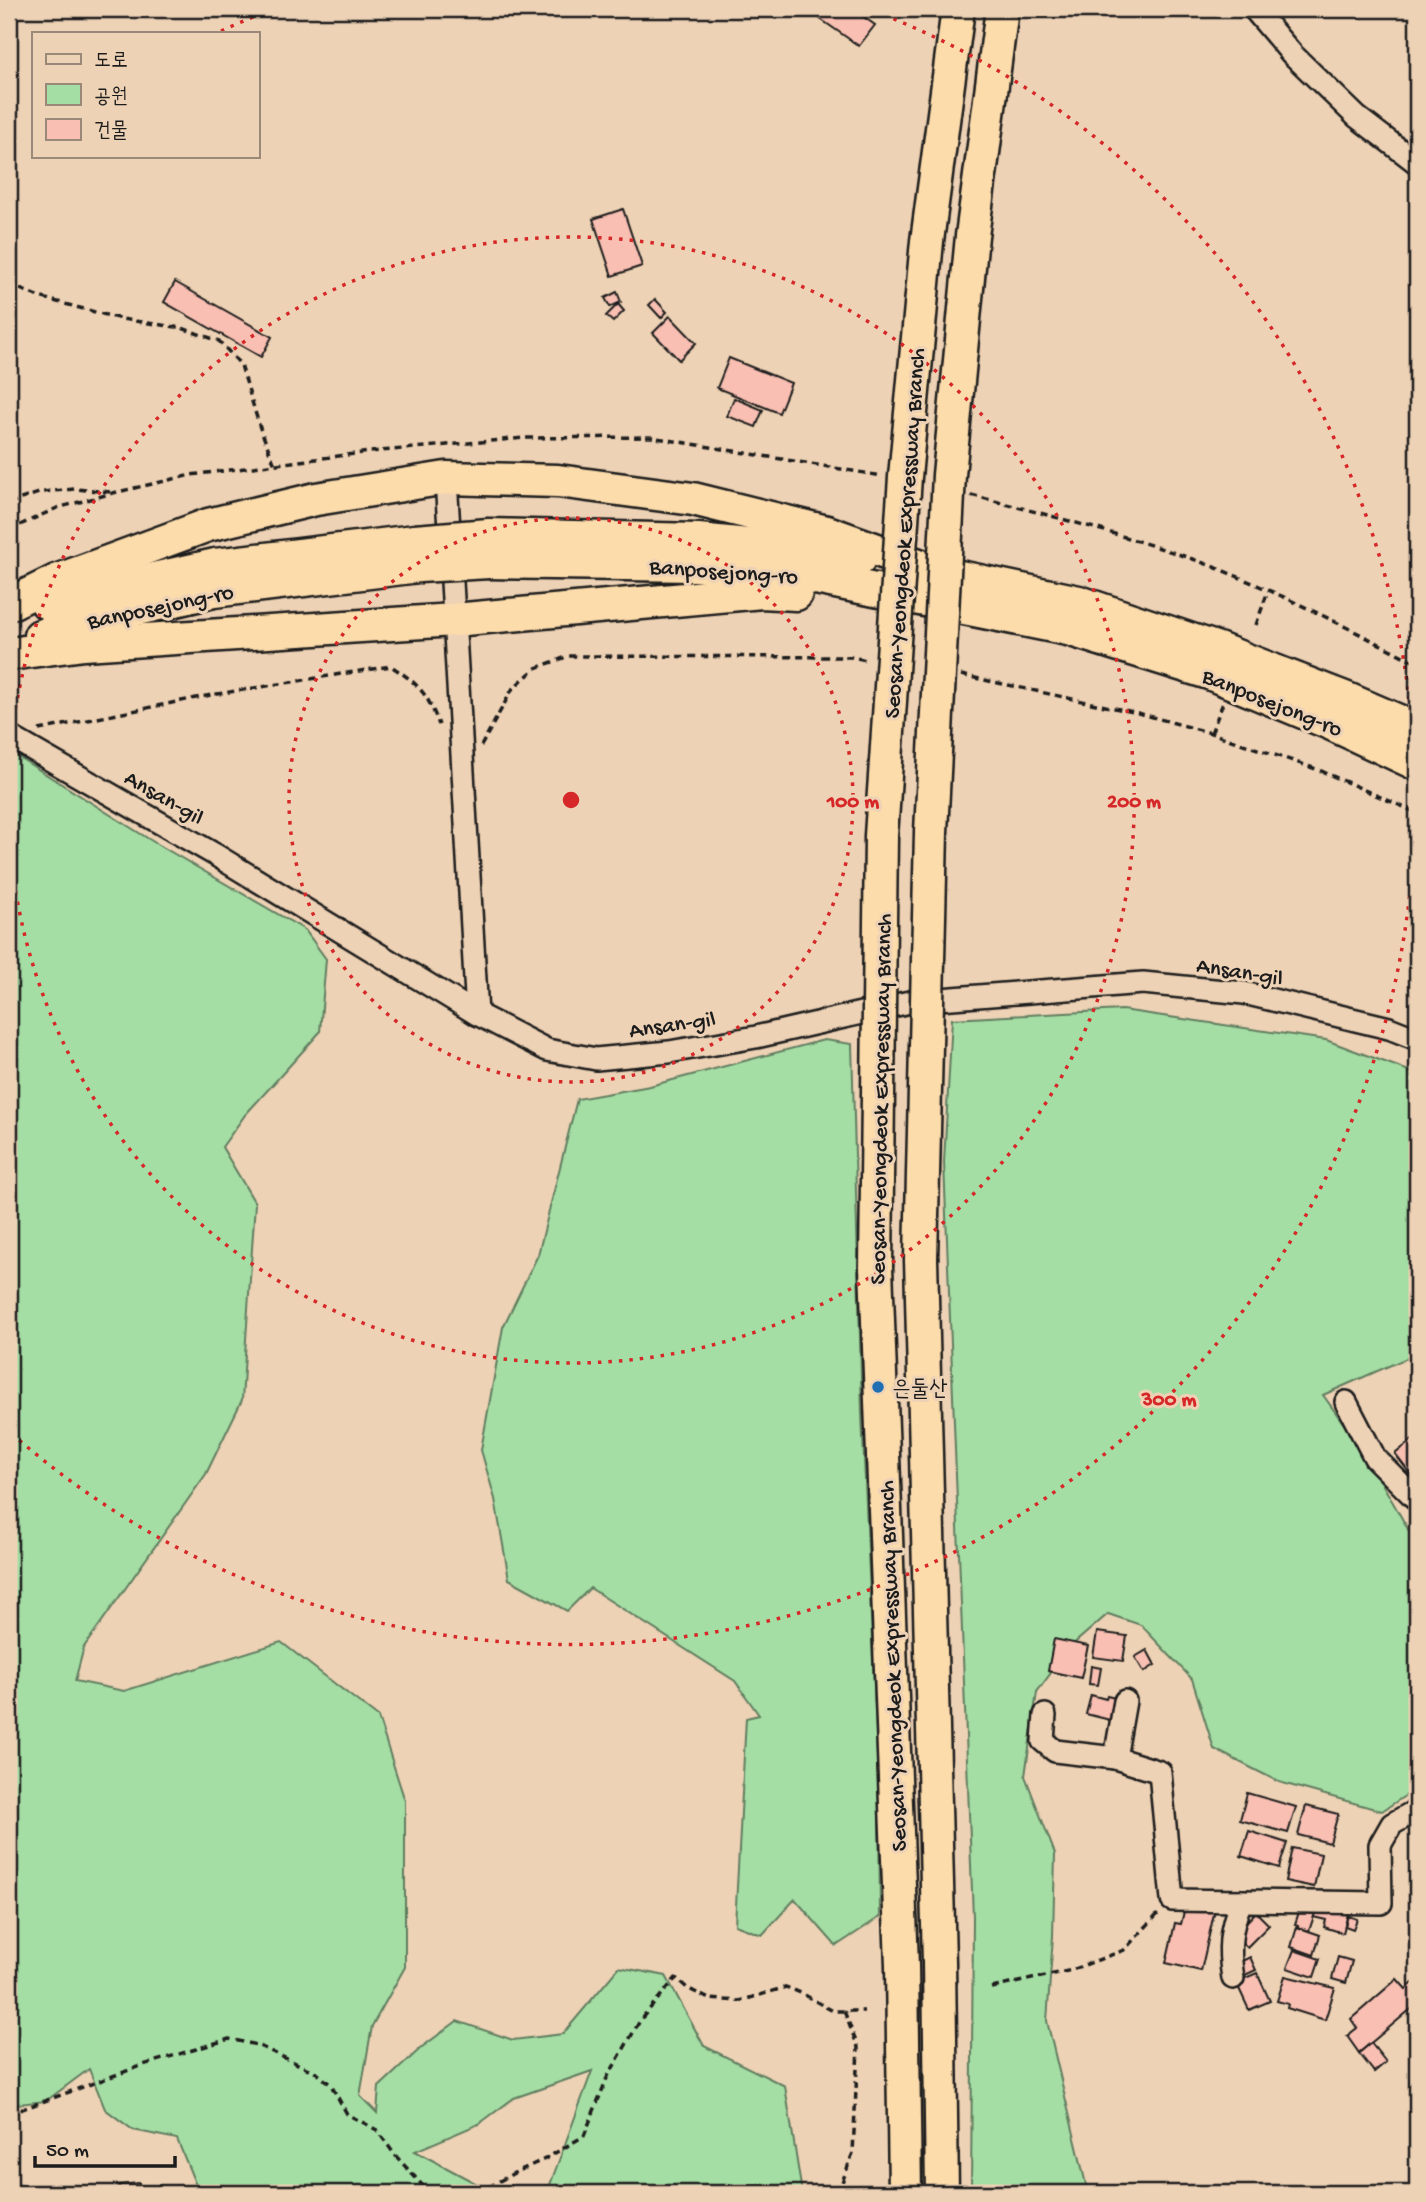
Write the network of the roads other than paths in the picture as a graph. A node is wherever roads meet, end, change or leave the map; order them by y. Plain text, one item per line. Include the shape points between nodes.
1 (958, 9) edge
2 (1002, 9) edge
3 (1254, 9) edge
4 (1417, 163) edge
5 (446, 478) junction
6 (489, 548) junction
7 (417, 553) junction
8 (938, 572) junction
9 (929, 602) junction
10 (9, 604) edge
11 (9, 615) edge
12 (454, 620) junction
13 (9, 647) edge
14 (9, 654) edge
15 (1417, 730) edge
16 (9, 736) edge
17 (1417, 764) edge
18 (477, 1014) junction
19 (1417, 1040) edge
20 (1346, 1402) dead end
21 (1417, 1500) edge
22 (1125, 1701) dead end
23 (1045, 1715) dead end
24 (1115, 1758) junction
25 (1417, 1810) edge
26 (1241, 1900) junction
27 (1233, 1978) dead end
28 (905, 2193) edge
29 (942, 2193) edge

1 - 28 highway, Seosan-Yeongdeok Expressway Branch, bridge via 926,241 881,836 876,1267 902,1966
2 - 29 highway, Seosan-Yeongdeok Expressway Branch, bridge via 972,236 948,475 931,832 921,1259
3 - 4 street via 1292,54 1357,117
5 - 8 highway via 558,481 693,499 827,531
5 - 10 highway via 316,499 208,525 56,581
5 - 12 street
6 - 7 highway, Banposejong-ro, bridge
6 - 8 highway, Banposejong-ro via 698,540 820,552
6 - 9 highway, Banposejong-ro via 806,576
7 - 11 highway, Banposejong-ro via 215,565 59,599
7 - 13 highway, Banposejong-ro via 214,591 69,625
8 - 15 highway, Banposejong-ro via 1079,602 1218,649
9 - 12 highway via 762,592
9 - 17 highway, Banposejong-ro via 1068,629 1209,673
12 - 14 highway via 84,644
12 - 18 street
16 - 18 street, Ansan-gil
18 - 19 street, Ansan-gil via 547,1050 596,1059 755,1037 914,1001 1143,983 1244,993 1389,1028
20 - 21 street via 1375,1458
22 - 24 street
23 - 24 street via 1043,1741 1055,1751
24 - 26 street via 1160,1772 1172,1900
25 - 26 street via 1392,1824 1380,1845 1381,1903
26 - 27 street via 1231,1925

